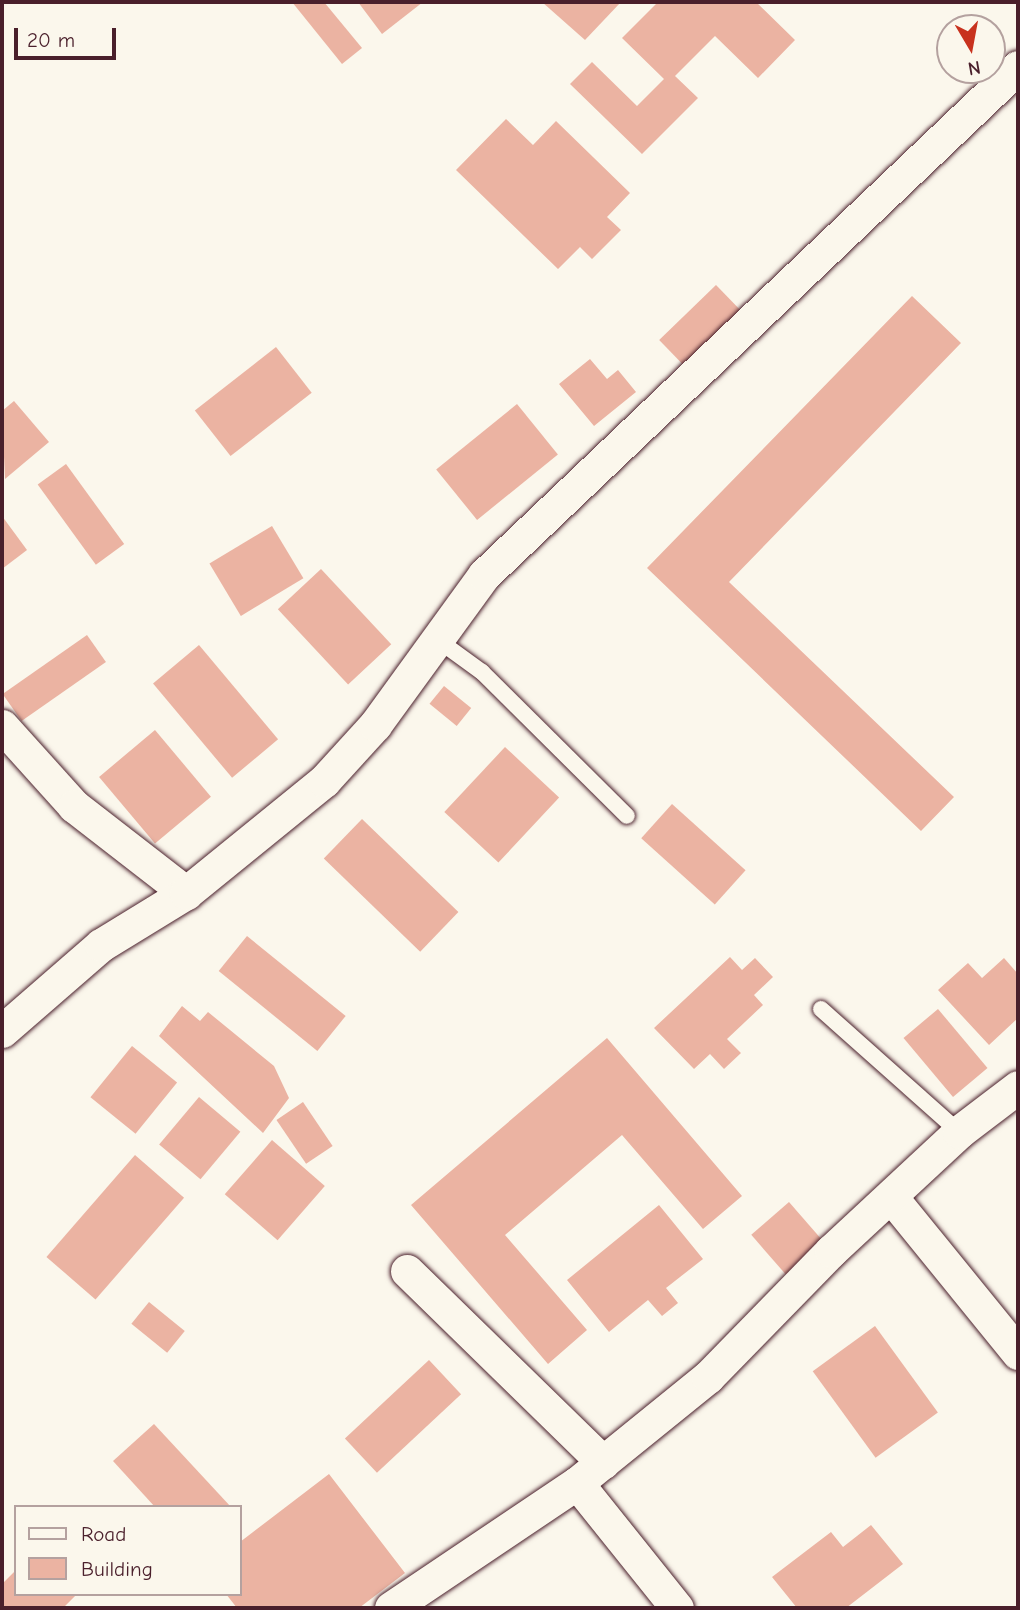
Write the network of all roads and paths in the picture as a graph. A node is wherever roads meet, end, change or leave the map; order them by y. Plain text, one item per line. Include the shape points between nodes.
1 (1018, 67) edge
2 (435, 638) junction
3 (2, 726) edge
4 (627, 816) dead end
5 (186, 893) junction
6 (821, 1009) dead end
7 (2, 1031) edge
8 (1018, 1087) edge
9 (958, 1132) junction
10 (892, 1198) junction
11 (407, 1271) dead end
12 (1018, 1353) edge
13 (603, 1462) junction
14 (577, 1483) junction
15 (391, 1608) edge
16 (677, 1608) edge

1 - 2 street via 485,575
2 - 4 lane via 482,672
2 - 5 street via 375,725 324,781
3 - 5 street via 74,806
5 - 7 street via 102,944
6 - 9 lane
8 - 9 street
9 - 10 street
10 - 12 street
10 - 13 street via 708,1377
11 - 13 street
13 - 14 street
14 - 15 street
14 - 16 street

